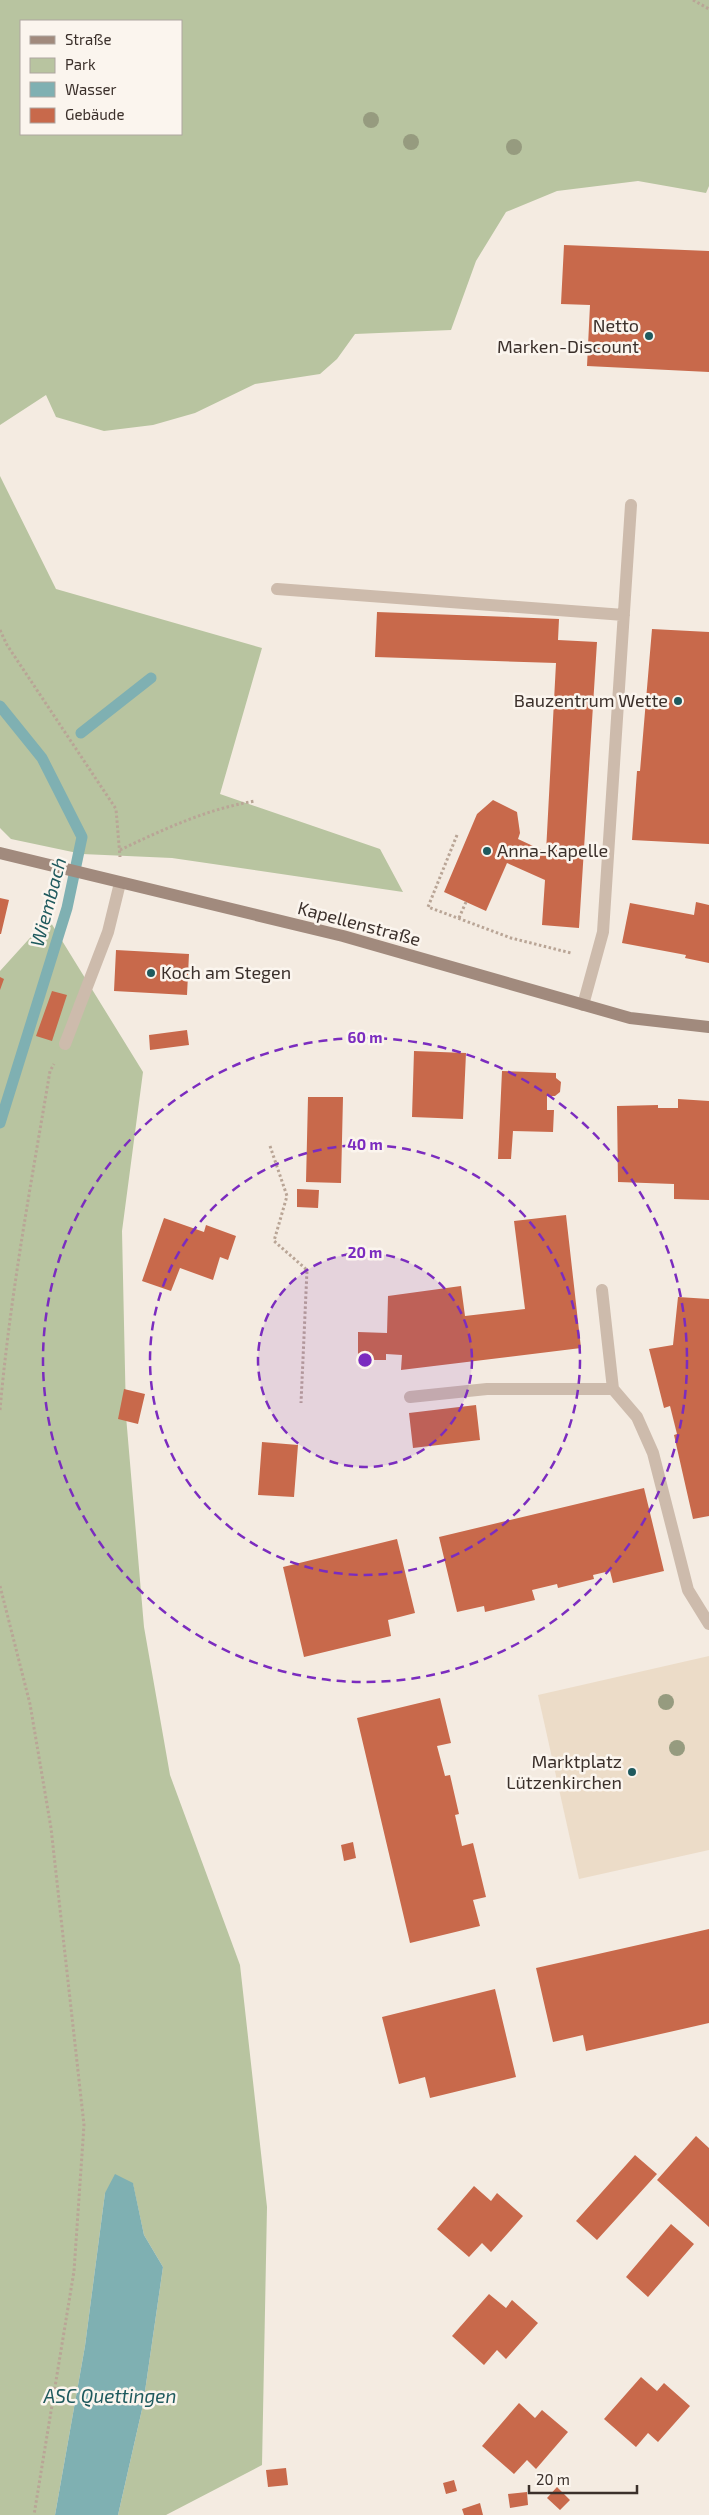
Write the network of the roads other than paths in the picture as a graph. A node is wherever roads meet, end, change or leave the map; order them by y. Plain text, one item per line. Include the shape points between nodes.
1 (631, 505) dead end
2 (277, 589) dead end
3 (624, 615) junction
4 (0, 852) edge
5 (120, 883) junction
6 (583, 1005) junction
7 (709, 1027) edge
8 (65, 1044) road end
9 (602, 1290) dead end
10 (613, 1389) junction
11 (410, 1397) dead end
12 (709, 1624) edge

1 - 3 lane
2 - 3 lane
3 - 6 lane via 604,932
4 - 5 main road, Kapellenstraße
5 - 6 main road, Kapellenstraße via 343,936
5 - 8 lane via 108,932
6 - 7 main road, Kapellenstraße via 630,1018
9 - 10 lane
10 - 11 lane via 487,1389
10 - 12 lane via 637,1417 653,1453 688,1590

